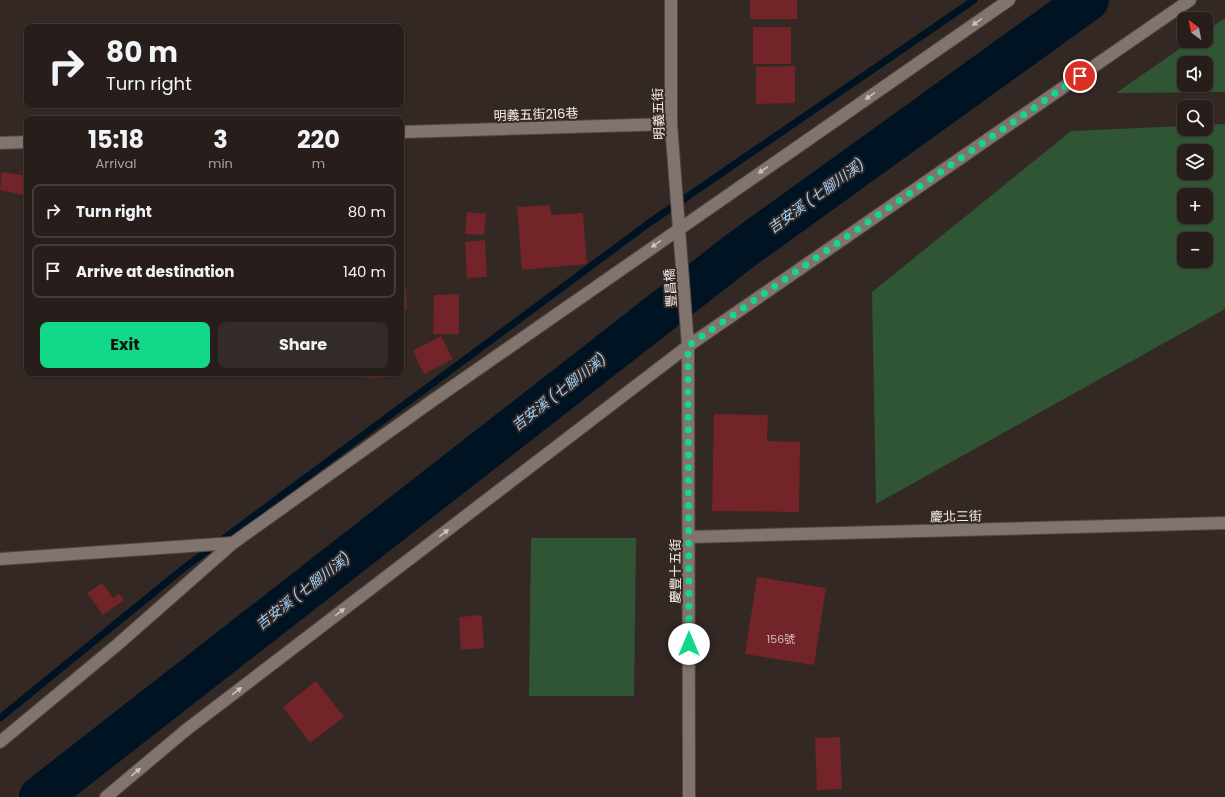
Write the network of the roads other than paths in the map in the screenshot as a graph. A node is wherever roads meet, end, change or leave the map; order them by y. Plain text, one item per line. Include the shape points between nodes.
1 (671, 0) edge
2 (1009, 0) edge
3 (1190, 0) edge
4 (671, 124) junction
5 (404, 132) edge
6 (24, 142) edge
7 (0, 143) edge
8 (680, 228) junction
9 (688, 346) junction
10 (1225, 523) edge
11 (688, 537) junction
12 (233, 543) junction
13 (0, 559) edge
14 (0, 742) edge
15 (106, 797) edge
16 (689, 797) edge

1 - 4 street, 明義五街
2 -> 8 street
3 - 9 street
4 - 5 street, 明義五街216巷
4 - 8 street, 明義五街
6 - 7 street
8 - 9 street, 豐昌橋
8 -> 12 street
9 - 11 street, 慶豐十五街
15 -> 9 street via 186,730
10 - 11 street, 慶北三街
11 - 16 street, 慶豐十五街
12 - 13 street
12 - 14 street via 117,645

